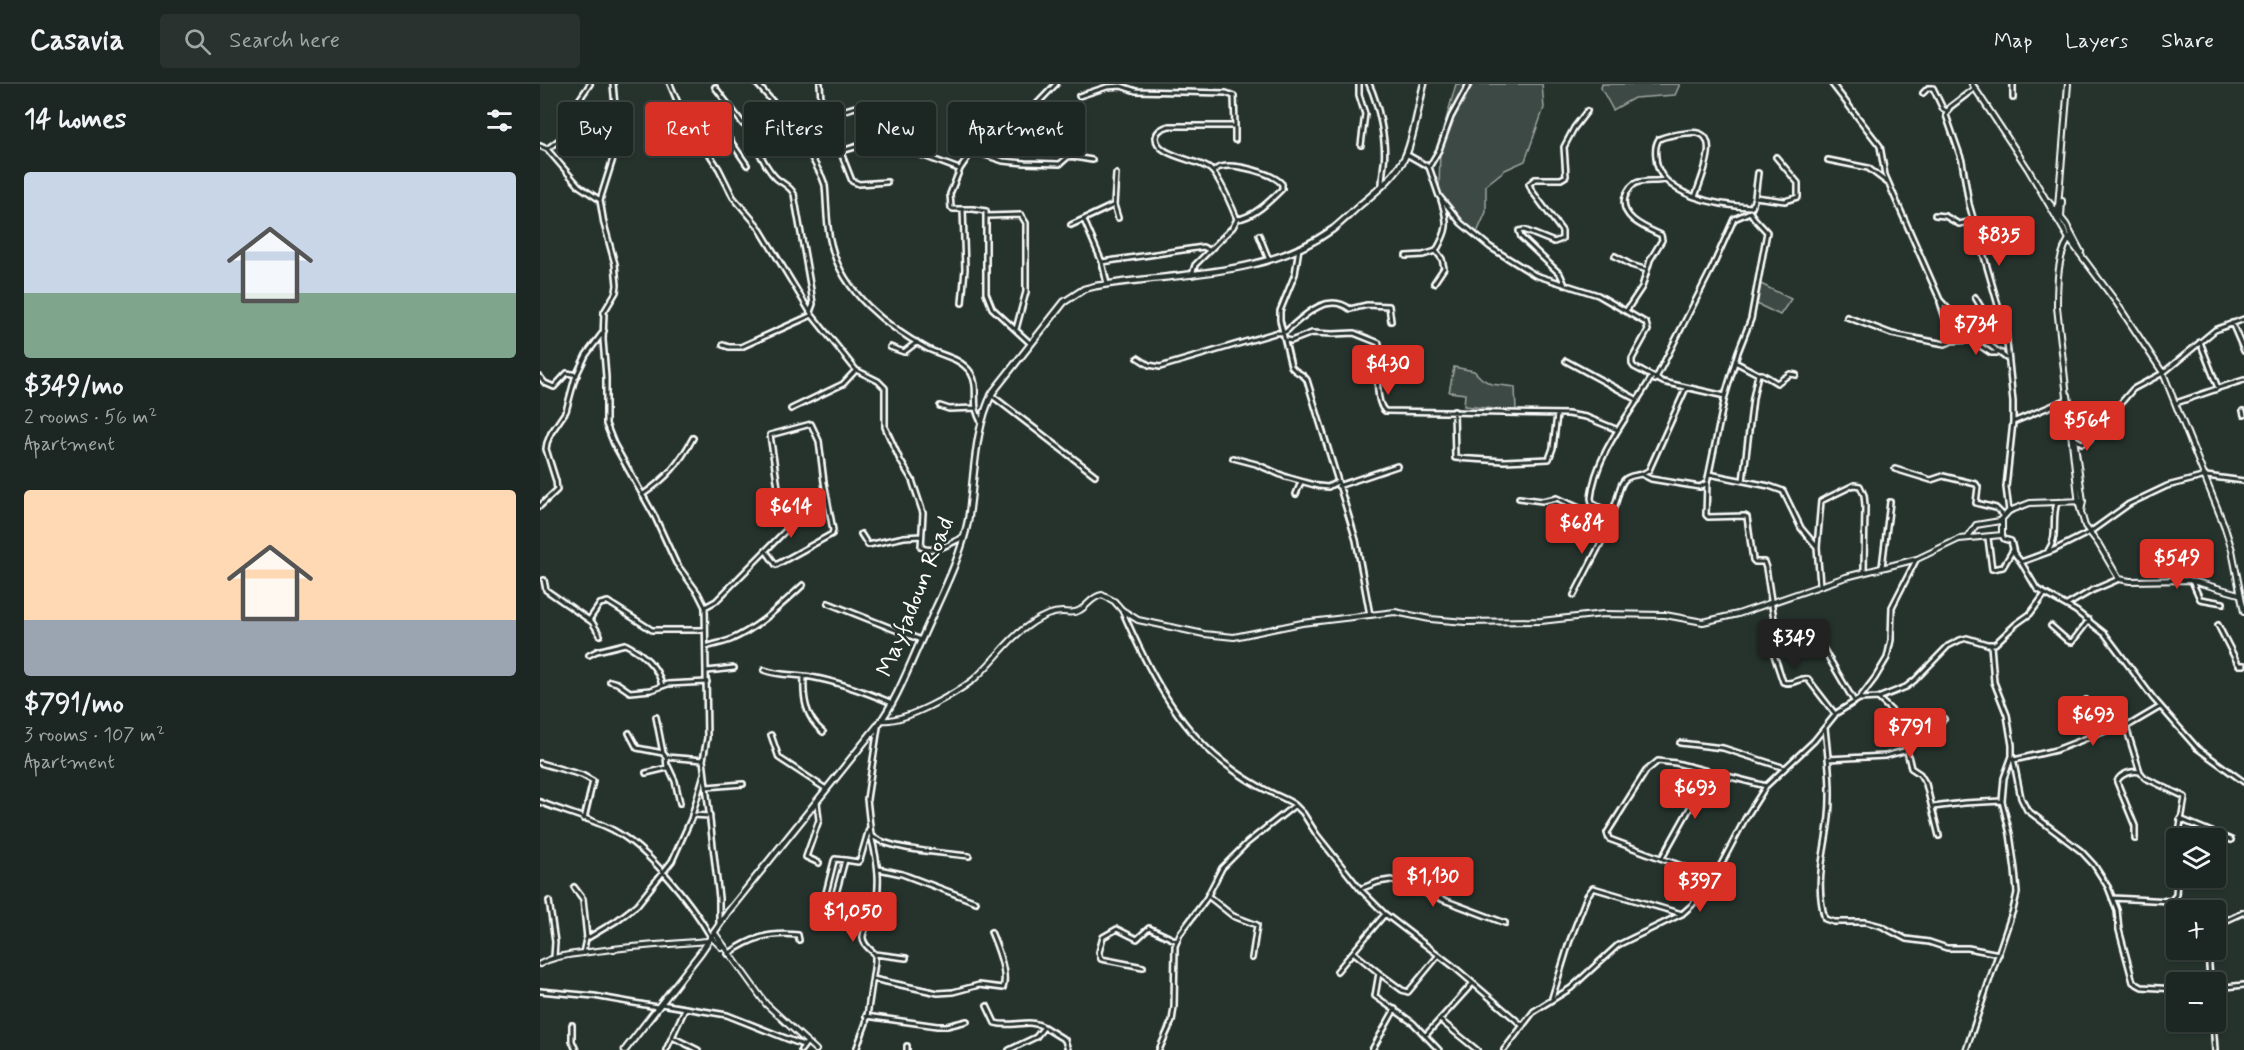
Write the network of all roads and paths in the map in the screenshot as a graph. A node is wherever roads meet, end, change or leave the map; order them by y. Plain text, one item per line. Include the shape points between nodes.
1 (590, 84) edge
2 (613, 84) edge
3 (670, 84) edge
4 (758, 84) edge
5 (820, 84) edge
6 (1056, 84) edge
7 (1359, 84) edge
8 (1369, 84) edge
9 (1424, 84) edge
10 (1469, 84) edge
11 (1832, 84) edge
12 (2013, 84) edge
13 (2068, 84) edge
14 (1974, 86) edge
15 (715, 87) dead end
16 (1923, 93) dead end
17 (1079, 96) dead end
18 (2013, 98) dead end
19 (678, 102) edge
20 (774, 102) edge
21 (822, 102) edge
22 (1039, 102) edge
23 (1587, 111) dead end
24 (1947, 111) junction
25 (744, 126) edge
26 (1235, 126) junction
27 (1235, 140) dead end
28 (732, 143) edge
29 (1361, 145) dead end
30 (540, 146) edge
31 (547, 149) junction
32 (1406, 153) junction
33 (711, 156) edge
34 (761, 156) edge
35 (811, 156) edge
36 (844, 156) edge
37 (924, 156) edge
38 (969, 156) edge
39 (988, 156) edge
40 (1069, 156) edge
41 (1069, 156) edge
42 (1776, 157) dead end
43 (1092, 160) dead end
44 (1828, 160) dead end
45 (747, 165) dead end
46 (1429, 167) junction
47 (960, 169) junction
48 (1213, 172) junction
49 (1758, 173) dead end
50 (1116, 174) dead end
51 (1665, 180) junction
52 (886, 182) dead end
53 (1889, 184) junction
54 (1382, 186) junction
55 (1439, 196) junction
56 (1695, 197) junction
57 (1755, 197) junction
58 (600, 200) junction
59 (1114, 205) junction
60 (1752, 207) junction
61 (963, 209) junction
62 (1750, 212) junction
63 (1935, 215) dead end
64 (987, 216) junction
65 (1118, 218) dead end
66 (2059, 218) junction
67 (1237, 219) junction
68 (1084, 220) junction
69 (1974, 220) junction
70 (1071, 225) dead end
71 (1259, 235) dead end
72 (2071, 237) junction
73 (1299, 248) junction
74 (1209, 250) junction
75 (1436, 251) junction
76 (1406, 256) dead end
77 (1615, 256) dead end
78 (1269, 260) junction
79 (1102, 262) junction
80 (1647, 270) junction
81 (1192, 275) junction
82 (1434, 283) dead end
83 (1107, 284) junction
84 (1565, 285) junction
85 (1975, 297) dead end
86 (1940, 300) junction
87 (962, 303) dead end
88 (1626, 310) junction
89 (811, 313) junction
90 (1847, 318) dead end
91 (2244, 319) edge
92 (1391, 321) dead end
93 (2232, 322) junction
94 (1016, 329) junction
95 (604, 331) junction
96 (1284, 333) junction
97 (1287, 340) junction
98 (1951, 341) junction
99 (2007, 341) junction
100 (917, 342) junction
101 (2200, 342) junction
102 (723, 345) dead end
103 (1032, 345) junction
104 (890, 347) dead end
105 (2244, 351) edge
106 (2002, 353) junction
107 (1138, 358) dead end
108 (2007, 360) junction
109 (1566, 361) dead end
110 (1735, 361) junction
111 (1379, 367) junction
112 (856, 370) junction
113 (2163, 373) junction
114 (1415, 374) dead end
115 (1758, 374) junction
116 (577, 375) junction
117 (1796, 375) dead end
118 (540, 377) edge
119 (1653, 379) junction
120 (2244, 380) edge
121 (1686, 388) junction
122 (2218, 388) junction
123 (991, 395) junction
124 (1725, 396) junction
125 (2068, 397) junction
126 (1638, 400) junction
127 (2176, 403) junction
128 (939, 406) dead end
129 (976, 408) junction
130 (791, 410) dead end
131 (1454, 411) junction
132 (1557, 414) junction
133 (2013, 422) junction
134 (981, 423) junction
135 (1618, 430) junction
136 (693, 438) dead end
137 (2074, 443) junction
138 (1233, 458) dead end
139 (1397, 466) dead end
140 (1895, 469) dead end
141 (1709, 474) junction
142 (1095, 475) dead end
143 (1643, 475) junction
144 (2206, 476) junction
145 (1743, 481) junction
146 (2244, 481) edge
147 (1301, 482) junction
148 (1707, 483) junction
149 (1338, 484) junction
150 (1296, 494) dead end
151 (642, 495) junction
152 (1519, 498) dead end
153 (2079, 499) junction
154 (1890, 502) dead end
155 (2057, 503) junction
156 (540, 506) edge
157 (1609, 510) junction
158 (2009, 511) junction
159 (1589, 512) junction
160 (1603, 514) junction
161 (2003, 517) junction
162 (1575, 528) dead end
163 (2090, 532) junction
164 (861, 534) dead end
165 (2002, 535) junction
166 (921, 536) junction
167 (964, 537) junction
168 (1968, 537) junction
169 (1988, 538) junction
170 (1817, 547) junction
171 (2013, 550) junction
172 (766, 551) junction
173 (2047, 552) junction
174 (1917, 559) junction
175 (2021, 562) junction
176 (1882, 567) junction
177 (1864, 572) junction
178 (2119, 579) junction
179 (544, 580) dead end
180 (2192, 581) junction
181 (802, 585) dead end
182 (1820, 585) junction
183 (2045, 594) junction
184 (1574, 595) dead end
185 (2242, 595) edge
186 (828, 603) dead end
187 (1772, 603) junction
188 (2223, 603) dead end
189 (2067, 605) junction
190 (705, 607) junction
191 (1122, 610) junction
192 (2244, 612) edge
193 (1370, 616) junction
194 (2089, 620) junction
195 (589, 621) junction
196 (2218, 625) dead end
197 (2051, 626) dead end
198 (705, 630) junction
199 (600, 635) dead end
200 (921, 640) junction
201 (1991, 645) junction
202 (706, 647) junction
203 (1823, 648) dead end
204 (589, 655) dead end
205 (2244, 665) edge
206 (734, 668) dead end
207 (764, 670) dead end
208 (707, 671) junction
209 (804, 676) junction
210 (610, 681) dead end
211 (707, 682) junction
212 (662, 686) junction
213 (1878, 698) junction
214 (1859, 699) junction
215 (2086, 700) dead end
216 (1854, 701) junction
217 (892, 703) junction
218 (2160, 706) junction
219 (1835, 714) junction
220 (656, 717) dead end
221 (1944, 719) dead end
222 (882, 720) junction
223 (878, 725) junction
224 (1824, 726) junction
225 (2126, 727) junction
226 (823, 732) dead end
227 (629, 733) dead end
228 (1908, 733) junction
229 (771, 735) dead end
230 (2095, 735) junction
231 (1680, 743) dead end
232 (1906, 747) junction
233 (665, 755) junction
234 (2013, 758) junction
235 (1828, 759) junction
236 (703, 760) junction
237 (540, 763) edge
238 (668, 766) junction
239 (1785, 768) junction
240 (705, 771) junction
241 (646, 772) dead end
242 (1710, 772) junction
243 (2140, 772) junction
244 (2244, 782) edge
245 (744, 784) dead end
246 (1766, 786) junction
247 (707, 787) junction
248 (826, 789) junction
249 (817, 800) junction
250 (2002, 801) junction
251 (540, 802) edge
252 (680, 803) dead end
253 (1295, 805) junction
254 (1933, 807) junction
255 (692, 815) junction
256 (710, 816) junction
257 (585, 819) junction
258 (2180, 819) junction
259 (870, 827) junction
260 (2179, 828) edge
261 (871, 835) junction
262 (1939, 836) dead end
263 (2135, 839) dead end
264 (2231, 840) dead end
265 (969, 856) dead end
266 (1662, 858) junction
267 (845, 860) junction
268 (819, 863) dead end
269 (879, 869) junction
270 (662, 872) junction
271 (1714, 878) junction
272 (574, 886) dead end
273 (2176, 888) edge
274 (1360, 889) junction
275 (1207, 895) junction
276 (2112, 898) junction
277 (549, 901) dead end
278 (976, 902) dead end
279 (823, 905) dead end
280 (719, 906) junction
281 (832, 908) dead end
282 (728, 912) junction
283 (2244, 912) edge
284 (1385, 914) junction
285 (1682, 914) junction
286 (2226, 920) edge
287 (1505, 923) dead end
288 (719, 924) junction
289 (991, 932) dead end
290 (711, 937) junction
291 (587, 938) junction
292 (799, 940) dead end
293 (1177, 941) junction
294 (692, 942) junction
295 (701, 952) junction
296 (1353, 952) junction
297 (583, 953) junction
298 (728, 954) junction
299 (875, 954) junction
300 (1998, 954) junction
301 (1438, 956) junction
302 (554, 957) junction
303 (906, 958) dead end
304 (1252, 958) dead end
305 (540, 964) edge
306 (1143, 967) dead end
307 (1337, 971) dead end
308 (1379, 973) junction
309 (873, 980) junction
310 (1472, 984) junction
311 (2244, 985) edge
312 (2226, 987) edge
313 (2166, 988) edge
314 (540, 992) edge
315 (1552, 1000) junction
316 (658, 1006) junction
317 (987, 1006) dead end
318 (685, 1009) junction
319 (1395, 1009) junction
320 (866, 1016) junction
321 (1440, 1020) junction
322 (967, 1021) dead end
323 (572, 1025) dead end
324 (1523, 1026) junction
325 (1044, 1027) junction
326 (2214, 1032) edge
327 (1425, 1036) junction
328 (672, 1037) junction
329 (807, 1042) junction
330 (629, 1048) edge
331 (802, 1048) edge
332 (576, 1050) edge
333 (666, 1050) edge
334 (698, 1050) edge
335 (816, 1050) edge
336 (856, 1050) edge
337 (1009, 1050) edge
338 (1068, 1050) edge
339 (1159, 1050) edge
340 (1372, 1050) edge
341 (1439, 1050) edge
342 (1477, 1050) edge
343 (1504, 1050) edge
344 (1966, 1050) edge
345 (2215, 1050) edge

1 - 31 street via 579,100 571,131
2 - 58 street via 616,149
3 - 19 street
4 - 20 street
5 - 21 street
6 - 22 street
7 - 29 street via 1365,114
8 - 54 street via 1381,126
9 - 32 main road, Mayfadoun Road
10 - 46 street
11 - 53 street via 1880,146
12 - 18 street
13 - 66 street
14 - 24 street
14 - 66 street
15 - 25 street
16 - 24 street via 1933,88
17 - 26 street via 1121,86 1136,91 1230,93 1235,98
23 - 84 street via 1564,147 1566,176 1535,179 1529,184 1562,231 1562,239 1554,242 1519,231 1560,274
24 - 69 street
26 - 27 street
26 - 48 street via 1169,126 1157,133 1162,151 1187,158
28 - 45 street
30 - 31 street
31 - 58 street via 576,182
32 - 46 street
32 - 54 main road, Mayfadoun Road
33 - 89 street via 733,197 758,226
34 - 89 street via 771,173 794,194 812,290
35 - 100 street via 825,185 830,242 842,270 872,310
36 - 52 street via 854,183
37 - 47 street
38 - 47 street
39 - 41 street via 1003,161 1060,164
40 - 43 street
42 - 57 street via 1798,183 1798,197 1785,201
44 - 53 street via 1868,168
46 - 55 street
47 - 61 street via 949,204 953,209
48 - 67 street
48 - 67 street via 1222,166 1233,167 1271,175 1282,184 1273,197 1243,219
49 - 57 street
50 - 59 street
51 - 56 street
51 - 56 street via 1656,165 1655,147 1659,139 1702,133 1708,151
51 - 80 street via 1635,183 1625,198 1625,208 1632,218 1662,238
53 - 86 street
54 - 73 main road, Mayfadoun Road via 1334,228
55 - 75 street via 1447,228
55 - 84 street via 1466,228 1500,255 1535,275
56 - 60 street via 1721,205
57 - 60 street
58 - 95 street via 617,285 604,312
59 - 65 street
59 - 68 street
60 - 62 street
61 - 64 street via 986,211
61 - 87 street
62 - 110 street via 1767,232 1751,319
62 - 119 street via 1734,219
63 - 69 street via 1959,224
64 - 94 street via 986,293 992,308
64 - 94 street via 1021,215 1026,223 1026,292
66 - 72 street
67 - 74 street
68 - 70 street
68 - 79 street
69 - 99 street
71 - 78 street
72 - 113 street
72 - 125 street via 2064,250 2056,307
73 - 78 main road, Mayfadoun Road
73 - 96 street via 1295,274 1280,311
74 - 79 street via 1203,247
74 - 81 street via 1195,265
75 - 76 street
75 - 82 street via 1444,268
77 - 80 street
78 - 81 main road, Mayfadoun Road
79 - 83 street
80 - 88 street via 1642,287
81 - 83 main road, Mayfadoun Road
83 - 103 main road, Mayfadoun Road via 1070,297
84 - 88 street via 1598,295
85 - 99 street via 2000,339
86 - 98 street
86 - 106 street
88 - 119 street via 1648,325 1632,364
89 - 102 street via 741,347
89 - 112 street
90 - 98 street via 1920,341 1942,345
91 - 93 street
92 - 96 street via 1389,306 1350,309 1335,301 1316,308
93 - 101 street
93 - 105 street
94 - 103 street
95 - 116 street
95 - 151 street via 606,424
96 - 97 street
96 - 107 street via 1160,367
97 - 111 street via 1312,333 1354,333 1379,343
97 - 149 street via 1291,366 1307,380
98 - 106 street via 1971,340 1991,353
99 - 108 street
100 - 104 street via 904,352
100 - 129 street via 967,368 975,381
101 - 113 street
101 - 122 street
103 - 123 main road, Mayfadoun Road
106 - 108 street
108 - 133 street
109 - 126 street
110 - 115 street
110 - 124 street
111 - 114 street
111 - 131 street via 1378,400 1382,410
112 - 130 street via 843,384
112 - 166 street via 885,388 885,428 912,480 923,513
113 - 127 street
113 - 137 street via 2133,389 2091,439
115 - 117 street via 1777,383 1790,374
115 - 145 street
116 - 118 street via 567,373 554,387
116 - 156 street via 566,411 547,443 557,490
119 - 121 street
119 - 126 street
120 - 122 street
121 - 124 street
121 - 143 street via 1661,447
122 - 127 street
123 - 134 main road, Mayfadoun Road
123 - 142 street
124 - 141 street
125 - 133 street
125 - 137 street
126 - 135 street
127 - 144 street
128 - 129 street
129 - 134 street
131 - 132 street
131 - 132 street via 1455,458 1484,460 1549,459
132 - 135 street via 1586,417
133 - 158 street via 2006,487
134 - 167 main road, Mayfadoun Road
135 - 157 street via 1600,462 1592,495 1593,503
136 - 151 street via 676,466
137 - 153 street
138 - 147 street
139 - 149 street
140 - 161 street via 1931,480 1943,476 1976,484 1976,502 1996,508
141 - 145 street
141 - 148 street
143 - 148 street via 1700,487
143 - 157 street via 1623,480 1616,505
144 - 146 street
144 - 163 street via 2144,496
144 - 185 street via 2232,550
145 - 170 street via 1781,490 1801,528
147 - 149 street via 1328,487
147 - 150 street
148 - 187 street via 1706,516 1747,517 1750,553 1754,562 1766,565
149 - 193 street via 1356,540
151 - 190 street via 676,563
152 - 159 street via 1557,498
153 - 155 street
153 - 163 street via 2083,524
154 - 176 street
155 - 158 street via 2030,503
155 - 173 street via 2054,539
157 - 160 street
158 - 161 street
159 - 160 street
159 - 162 street
160 - 184 street via 1608,525 1603,539
161 - 165 street
161 - 168 street via 1991,524 1976,525
163 - 173 street
163 - 178 street
164 - 166 street via 868,545
165 - 169 street
165 - 171 street via 2012,542
166 - 167 street via 921,547 926,550
167 - 200 main road, Mayfadoun Road
168 - 169 street
168 - 174 street
169 - 171 street via 1992,569 2003,567
170 - 177 street via 1821,501 1860,486 1865,505
170 - 182 street
171 - 175 street
172 - 172 street via 789,527 779,494 770,435 812,424 819,441 832,534 776,565
172 - 190 street via 716,602
173 - 175 street
174 - 176 street
174 - 214 street via 1892,607 1887,658
175 - 183 street via 2033,585
176 - 177 street
177 - 182 street
178 - 180 street
178 - 189 street
179 - 195 street via 546,590
180 - 185 street
180 - 188 street via 2200,599
181 - 202 street via 751,629
182 - 187 street
183 - 189 street
183 - 201 street via 2030,614
185 - 192 street
186 - 200 street
187 - 193 street via 1703,622 1665,615 1603,614 1501,622 1430,619 1395,612
187 - 219 street via 1770,643 1782,680 1787,684 1808,679
189 - 194 street
190 - 198 street
191 - 193 street via 1145,622 1234,637 1302,623
191 - 222 street via 1102,595 1091,599 1078,612 1040,618 1014,636 962,687 911,714
191 - 253 street via 1152,673 1189,728 1225,764
194 - 197 street via 2072,642
194 - 218 street via 2105,634
195 - 198 street via 600,604 608,602 652,630
195 - 199 street
196 - 205 street via 2237,663
198 - 202 street
200 - 217 main road, Mayfadoun Road
201 - 213 street via 1967,638 1951,644 1911,684
201 - 234 street via 1994,682 2007,715
202 - 208 street
203 - 216 street
204 - 212 street via 625,644 646,658
206 - 208 street
207 - 209 street
208 - 211 street
209 - 217 street via 851,686
209 - 226 street via 808,714
210 - 212 street via 630,692
211 - 212 street
211 - 236 street
213 - 214 street
213 - 228 street
214 - 216 street
215 - 230 street
216 - 219 street
217 - 222 main road, Mayfadoun Road
218 - 225 street
218 - 244 street via 2197,748
219 - 224 street
220 - 233 street
221 - 228 street
222 - 223 main road, Mayfadoun Road
223 - 248 main road, Mayfadoun Road
223 - 259 street via 867,799
224 - 235 street
224 - 239 street
225 - 230 street
225 - 243 street
227 - 233 street via 637,748
228 - 232 street
229 - 248 street via 779,758
230 - 234 street via 2056,750
231 - 239 street via 1723,748
232 - 235 street via 1899,754
232 - 254 street via 1911,768 1926,784
233 - 236 street
233 - 238 street
234 - 250 street via 2004,778
234 - 276 street via 2027,810 2094,864
235 - 300 street via 1829,816 1820,880 1825,920 1866,922 1906,939
236 - 240 street
237 - 257 street via 593,781
238 - 241 street
238 - 252 street
239 - 246 street
240 - 247 street
240 - 255 street
242 - 246 street
242 - 266 street
242 - 266 street via 1661,760 1655,762 1607,833 1609,839
243 - 258 street via 2185,797
243 - 263 street via 2124,774 2117,782 2135,826
245 - 247 street
246 - 271 street
247 - 256 street
248 - 249 main road, Mayfadoun Road
249 - 268 street via 819,820 806,857
249 - 282 main road, Mayfadoun Road
250 - 254 street
250 - 300 street via 2017,893
251 - 257 street
253 - 274 street
253 - 275 street via 1222,868
254 - 262 street
255 - 256 street
255 - 270 street via 672,861
256 - 280 street
257 - 270 street via 624,836
258 - 260 street
258 - 264 street
259 - 261 street
259 - 267 street via 860,860
261 - 265 street via 878,841
261 - 269 street
266 - 271 street
267 - 279 street via 834,861
267 - 281 street
269 - 278 street
269 - 299 street via 873,915 863,935
270 - 290 street
270 - 291 street via 637,905
271 - 285 street
272 - 291 street via 583,899
273 - 276 street via 2171,902
274 - 284 street
274 - 287 street via 1391,880
275 - 293 street
275 - 304 street via 1233,916 1257,925
276 - 313 street via 2133,982 2142,987
277 - 302 street
280 - 282 street via 721,911
280 - 288 street
282 - 288 main road, Mayfadoun Road
283 - 286 street
284 - 296 street
284 - 301 street
285 - 315 street via 1618,945 1576,984
285 - 315 street via 1593,888 1569,943
288 - 290 main road, Mayfadoun Road
289 - 309 street via 1004,971 1003,988 980,985 938,993
290 - 294 street
290 - 295 main road, Mayfadoun Road
290 - 298 street
291 - 297 street
292 - 298 street via 798,935 789,934 752,939
293 - 306 street via 1149,928 1137,939 1117,929 1103,937 1101,959
293 - 339 street via 1172,1021
294 - 295 street
294 - 297 street
295 - 316 main road, Mayfadoun Road
296 - 307 street
296 - 308 street
297 - 302 street
298 - 329 street via 766,1004
299 - 303 street
299 - 309 street
300 - 344 street
301 - 308 street via 1407,992
301 - 310 street
302 - 305 street
308 - 319 street via 1374,995
309 - 320 street
310 - 321 street
310 - 324 street
311 - 312 street
314 - 316 street
315 - 324 street via 1534,1011
316 - 318 street
316 - 330 main road, Mayfadoun Road
317 - 325 street via 995,1023 1031,1022
318 - 328 street
318 - 331 street via 745,1021
319 - 327 street
319 - 340 street
320 - 322 street via 937,1026
320 - 336 street
321 - 327 street
321 - 342 street
323 - 332 street
324 - 343 street
325 - 337 street via 1036,1037
325 - 338 street via 1065,1040
326 - 345 street
327 - 341 street
328 - 333 street
328 - 334 street
329 - 331 street
329 - 335 street

